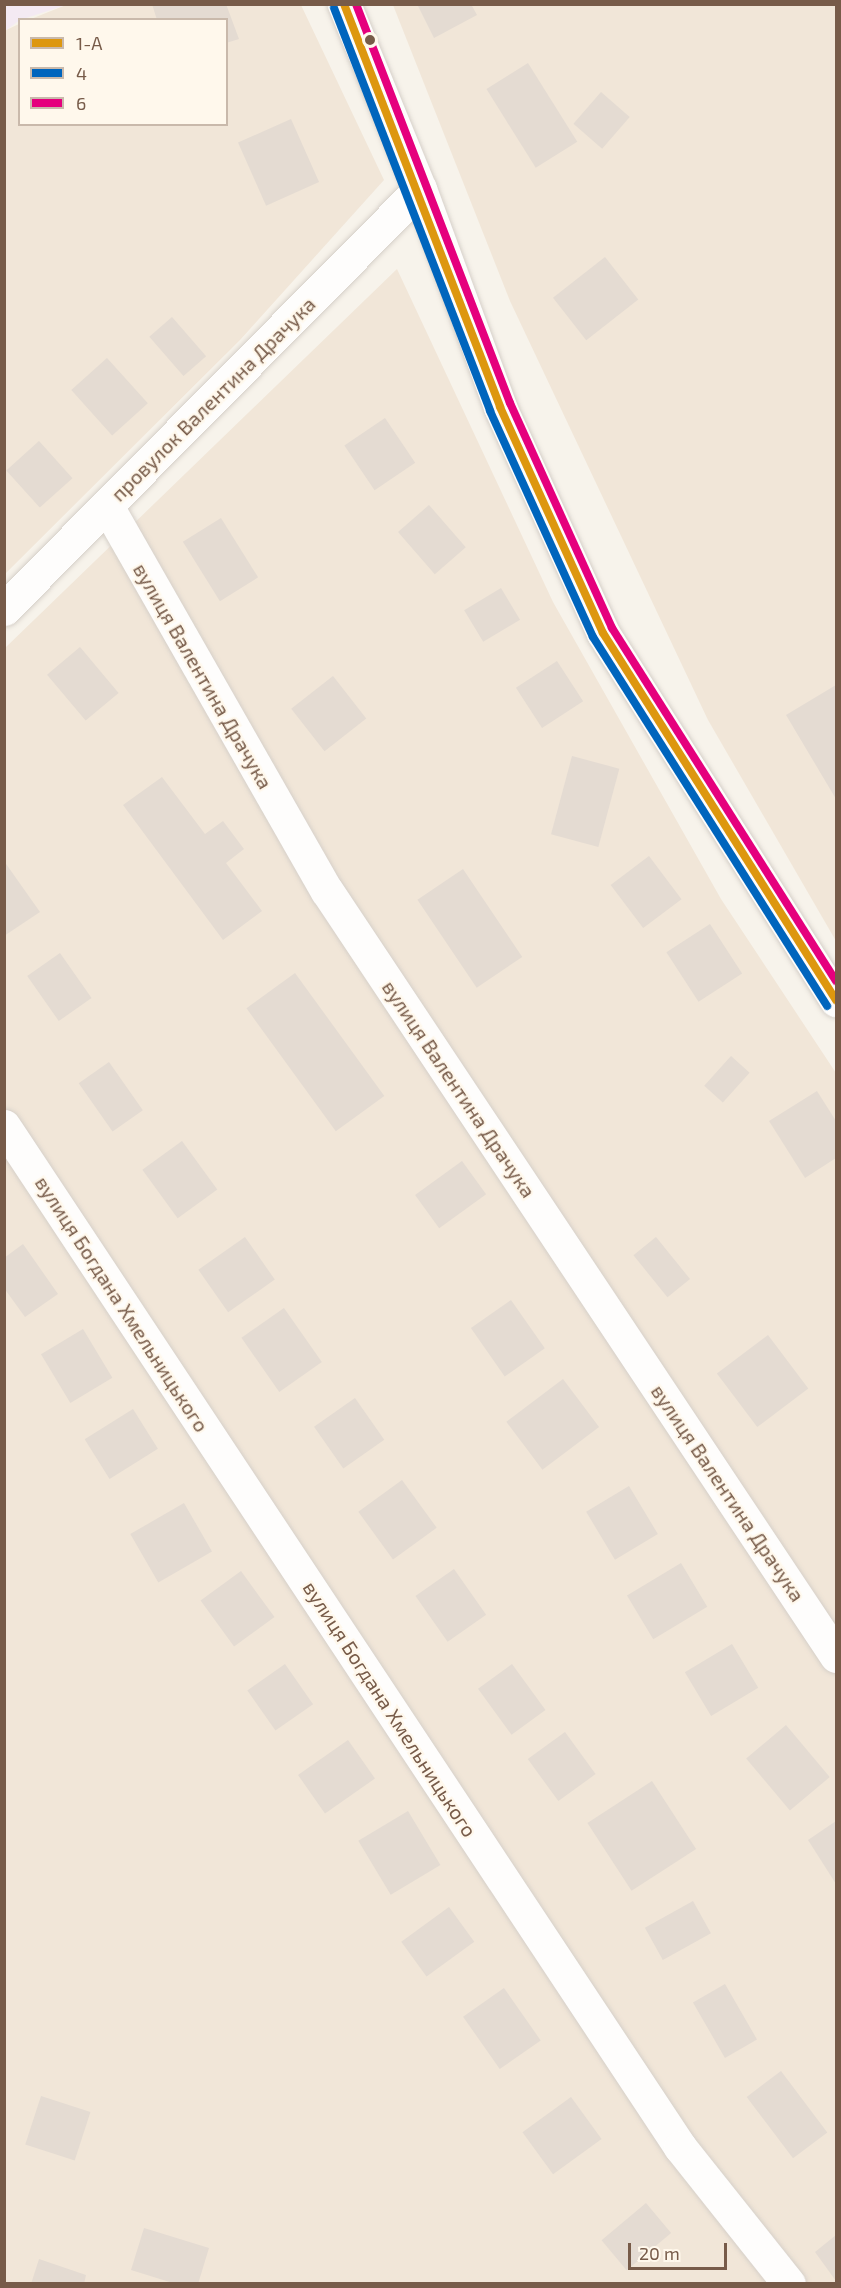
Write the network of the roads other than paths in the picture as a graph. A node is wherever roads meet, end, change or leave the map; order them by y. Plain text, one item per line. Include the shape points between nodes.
1 (344, 4) edge
2 (420, 189) junction
3 (107, 506) junction
4 (4, 609) edge
5 (837, 1000) edge
6 (4, 1126) edge
7 (837, 1656) edge
8 (789, 2283) edge

1 - 2 street
2 - 3 street, провулок Валентина Драчука
2 - 5 street via 500,407 603,633
3 - 4 street, провулок Валентина Драчука
3 - 7 street, вулиця Валентина Драчука via 327,891
6 - 8 street, вулиця Богдана Хмельницького via 680,2147

